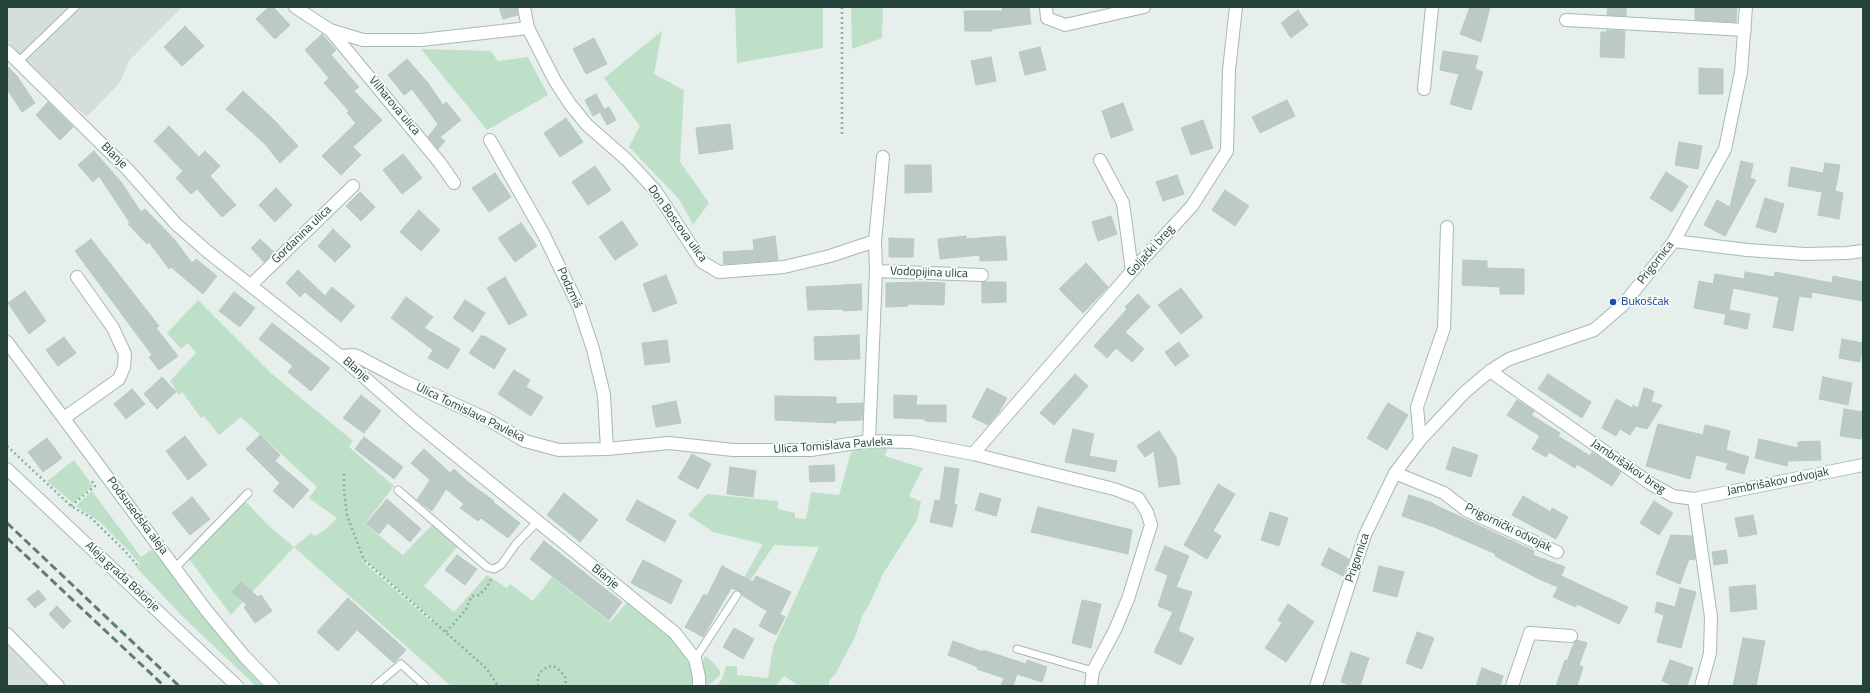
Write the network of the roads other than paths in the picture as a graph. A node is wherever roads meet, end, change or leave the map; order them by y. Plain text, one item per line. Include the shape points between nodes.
1 (75, 7) edge
2 (296, 7) edge
3 (524, 7) edge
4 (1046, 7) edge
5 (1144, 7) edge
6 (1236, 7) edge
7 (1432, 7) edge
8 (1746, 7) edge
9 (1566, 20) dead end
10 (528, 28) junction
11 (330, 30) junction
12 (1745, 30) junction
13 (7, 51) edge
14 (18, 62) junction
15 (1424, 89) dead end
16 (490, 140) dead end
17 (883, 156) dead end
18 (1100, 160) dead end
19 (454, 183) dead end
20 (353, 186) dead end
21 (1447, 227) dead end
22 (875, 241) junction
23 (1674, 241) junction
24 (1863, 252) edge
25 (1132, 271) junction
26 (876, 272) junction
27 (982, 276) dead end
28 (77, 277) dead end
29 (251, 285) junction
30 (7, 342) edge
31 (340, 356) junction
32 (1490, 371) junction
33 (64, 418) junction
34 (1420, 440) junction
35 (869, 441) junction
36 (607, 449) junction
37 (973, 454) junction
38 (1863, 465) edge
39 (7, 469) edge
40 (1395, 473) junction
41 (398, 490) dead end
42 (248, 493) dead end
43 (1694, 499) junction
44 (537, 522) junction
45 (1557, 552) dead end
46 (176, 568) junction
47 (737, 595) dead end
48 (7, 634) edge
49 (1571, 636) dead end
50 (1017, 649) dead end
51 (695, 660) junction
52 (1093, 671) junction
53 (58, 686) edge
54 (237, 686) edge
55 (273, 686) edge
56 (376, 686) edge
57 (425, 686) edge
58 (699, 686) edge
59 (1091, 686) edge
60 (1316, 686) edge
61 (1512, 686) edge
62 (1701, 686) edge

1 - 14 lane
2 - 11 street
3 - 10 street, Don Boscova ulica
4 - 5 street via 1047,18 1065,25
6 - 25 street, Goljački breg via 1229,70 1227,151 1192,206
7 - 15 street
8 - 12 street, Prigornica
9 - 12 street
10 - 11 street via 421,40 363,40
10 - 22 street, Don Boscova ulica via 555,82 570,104 587,125 627,160 655,190 702,262 719,272 784,267 830,256
11 - 19 street, Vilharova ulica via 436,157
12 - 23 street, Prigornica via 1741,72 1724,150
13 - 14 street, Blanje
14 - 29 street, Blanje via 128,170 176,224
16 - 36 street, Podzmiš via 543,233 578,307 604,395
17 - 22 street
18 - 25 street via 1123,203
20 - 29 street, Gordanina ulica
21 - 34 street via 1444,328 1417,407
22 - 26 street
23 - 24 street via 1805,254
23 - 32 street, Prigornica via 1624,305 1594,330 1509,359
25 - 37 street, Goljački breg
26 - 27 street, Vodopijina ulica
26 - 35 street
28 - 33 street via 113,328 124,354 124,367 119,379
29 - 31 street, Blanje
30 - 33 street, Podsusedska aleja
31 - 36 street, Ulica Tomislava Pavleka via 359,357 487,419 525,441 559,450
31 - 44 street, Blanje via 414,421
32 - 34 street, Prigornica via 1465,392
32 - 43 street, Jambrišakov breg via 1651,484 1672,496
33 - 46 street, Podsusedska aleja
34 - 40 street, Prigornica
35 - 36 street, Ulica Tomislava Pavleka via 811,450 733,450 669,443
35 - 37 street, Ulica Tomislava Pavleka via 911,442
37 - 52 street, Ulica Tomislava Pavleka via 1114,489 1138,498 1147,512 1151,525 1128,598 1115,630
38 - 43 street, Jambrišakov odvojak
39 - 54 street, Aleja grada Bolonje
40 - 45 street, Prigornički odvojak via 1444,493 1466,510
40 - 60 street, Prigornica via 1365,535
41 - 44 lane via 487,567 494,569
42 - 46 lane
43 - 62 street via 1711,617 1710,653
44 - 51 street, Blanje via 675,633
46 - 55 street, Podsusedska aleja via 220,627
47 - 51 lane
48 - 53 street
49 - 61 street via 1530,633
50 - 52 lane
51 - 58 street, Blanje via 700,677
52 - 59 street, Ulica Tomislava Pavleka
56 - 57 lane via 401,664

